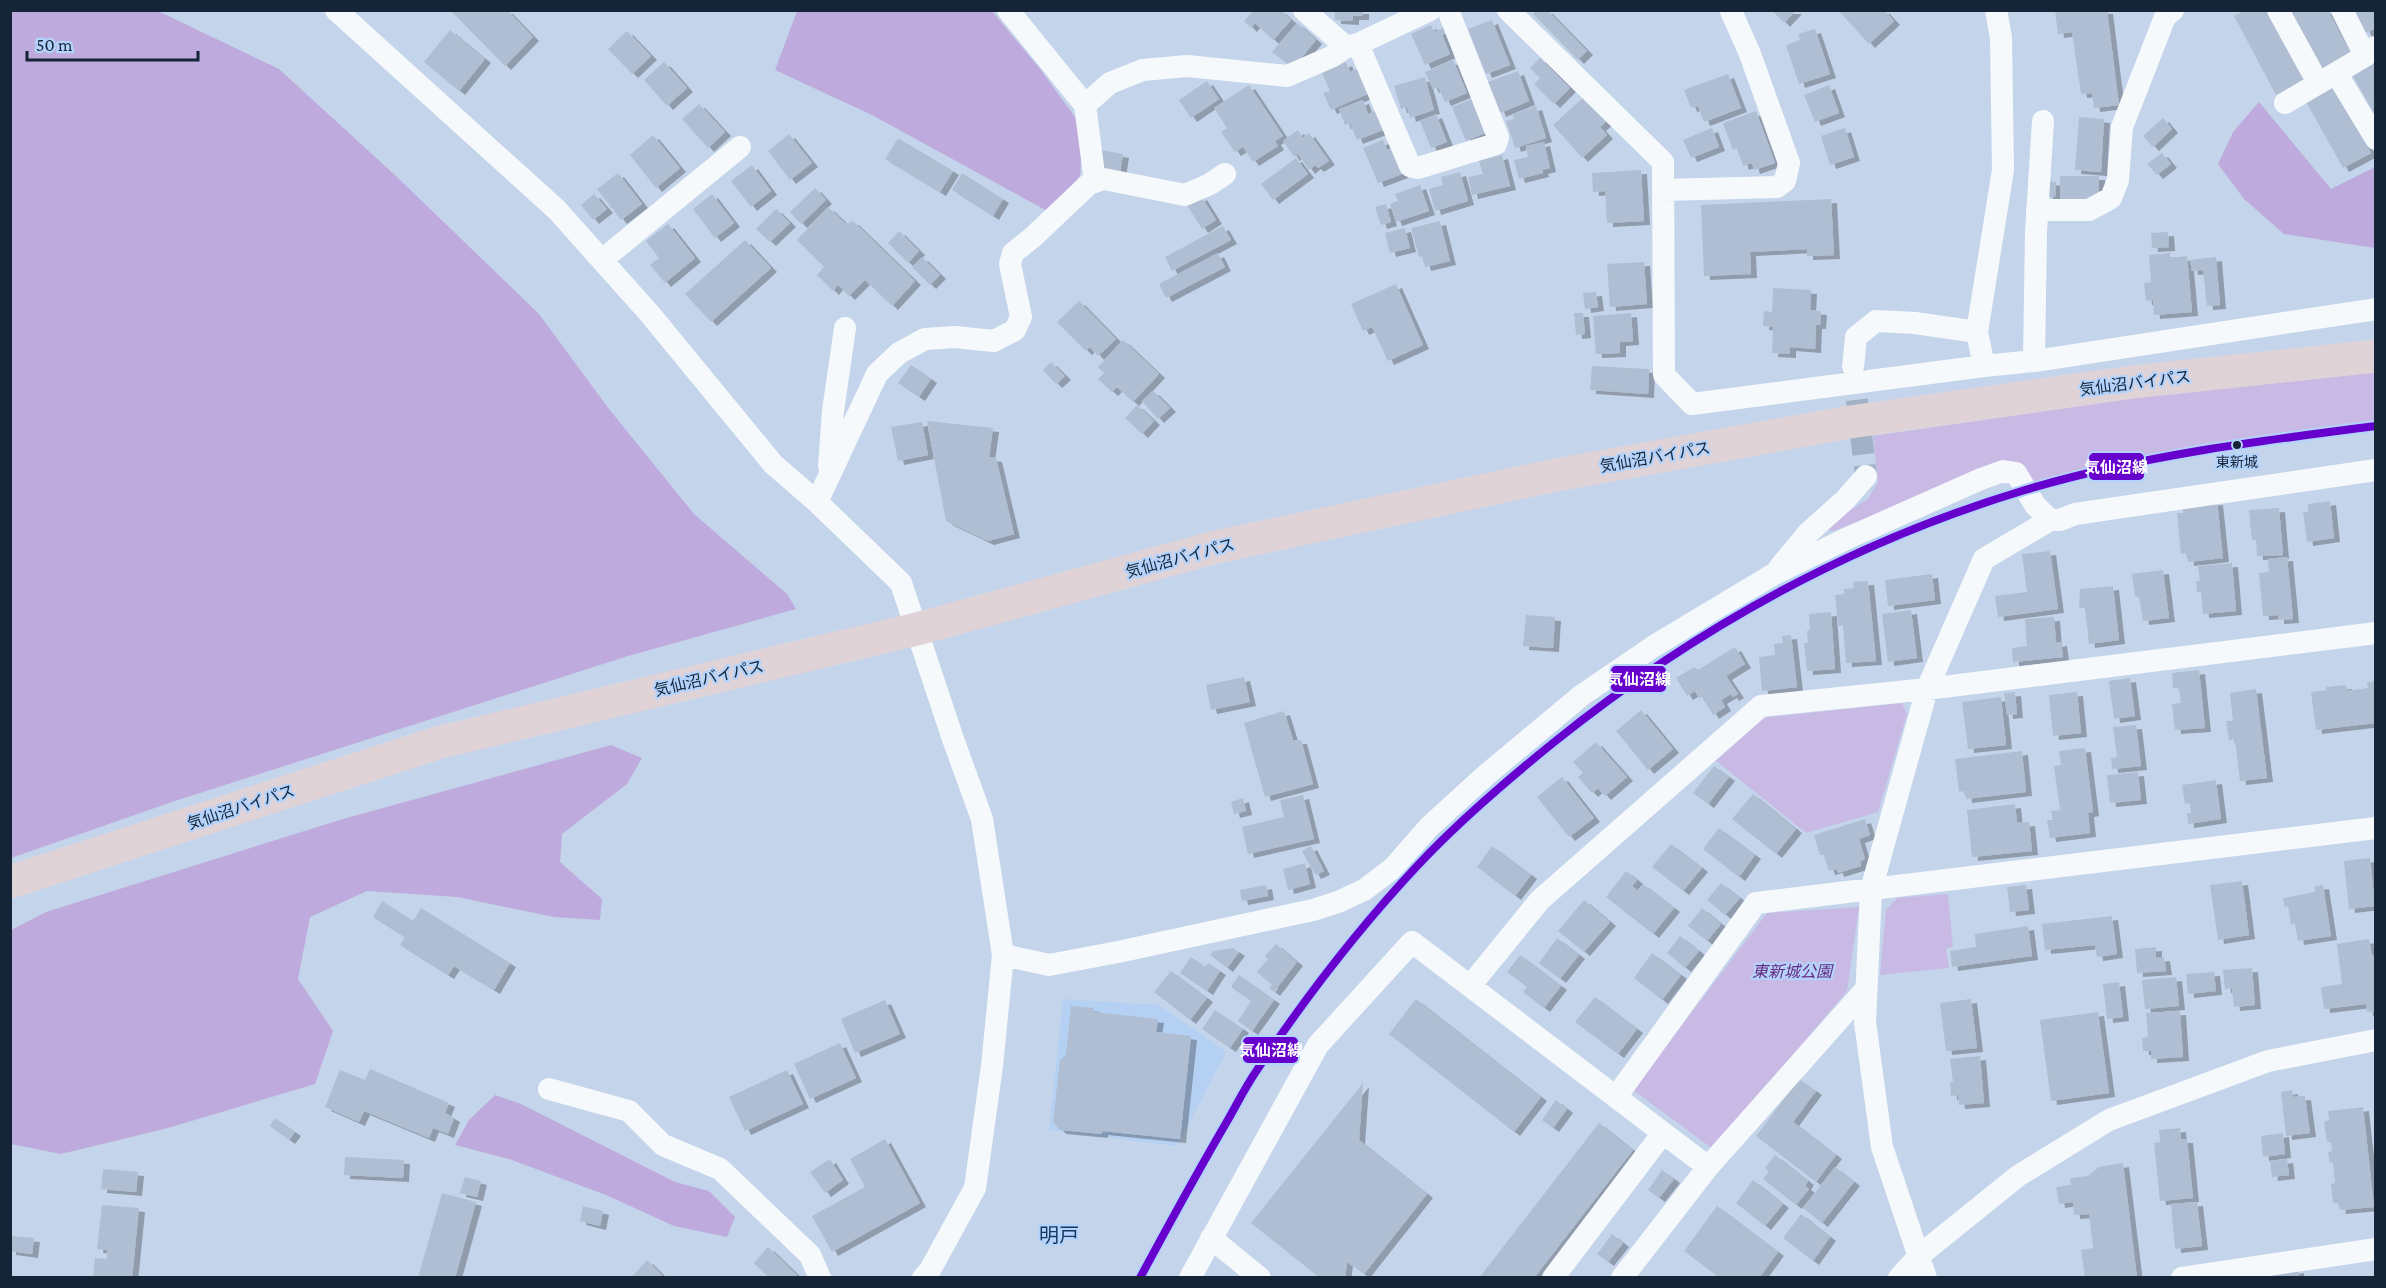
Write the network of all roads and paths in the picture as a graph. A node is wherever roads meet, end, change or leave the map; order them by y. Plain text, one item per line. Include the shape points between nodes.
1 (336, 10) edge
2 (1008, 10) edge
3 (1304, 10) edge
4 (1430, 10) edge
5 (1448, 10) edge
6 (1508, 10) edge
7 (1996, 10) edge
8 (2173, 10) edge
9 (2278, 10) edge
10 (2342, 10) edge
11 (1731, 11) edge
12 (1392, 19) edge
13 (1352, 46) junction
14 (2370, 51) edge
15 (2327, 78) junction
16 (2285, 103) dead end
17 (1086, 105) junction
18 (2010, 135) junction
19 (2376, 140) edge
20 (740, 147) dead end
21 (1225, 174) dead end
22 (1095, 182) junction
23 (1663, 190) junction
24 (2037, 210) junction
25 (602, 260) junction
26 (2376, 309) edge
27 (845, 328) dead end
28 (1977, 332) junction
29 (2376, 356) edge
30 (2034, 361) junction
31 (1984, 366) junction
32 (1853, 367) tunnel mouth
33 (2376, 471) edge
34 (1866, 476) dead end
35 (828, 479) junction
36 (817, 502) junction
37 (2050, 520) junction
38 (1774, 574) junction
39 (917, 629) junction
40 (2376, 633) edge
41 (1928, 689) junction
42 (2376, 828) edge
43 (10, 882) edge
44 (1871, 890) junction
45 (1003, 955) junction
46 (1470, 986) junction
47 (1866, 989) junction
48 (2376, 1040) edge
49 (549, 1089) dead end
50 (1616, 1097) junction
51 (1664, 1133) junction
52 (1708, 1167) junction
53 (1210, 1238) junction
54 (2376, 1250) edge
55 (1920, 1255) junction
56 (820, 1278) edge
57 (923, 1278) edge
58 (1190, 1278) edge
59 (1260, 1278) edge
60 (1553, 1278) edge
61 (1622, 1278) edge
62 (1899, 1278) edge
63 (1926, 1278) edge
64 (2181, 1278) edge

1 - 25 street via 556,210
2 - 17 street
3 - 13 street
4 - 12 street
5 - 13 street via 1498,137 1496,144 1418,168 1410,166
6 - 23 street via 1663,162
7 - 18 street
8 - 24 street via 2165,17 2122,127 2118,180 2111,198 2089,210
9 - 15 street
10 - 14 street
11 - 23 street via 1789,164 1785,181 1777,187
12 - 13 street
13 - 17 street via 1287,76 1187,66 1143,70 1110,83
14 - 15 street
15 - 16 street
15 - 19 street
17 - 22 street
18 - 24 street via 2042,128
18 - 28 street
20 - 25 street
21 - 22 street via 1185,195 1104,179
22 - 35 street via 1012,253 1010,264 1021,317 1015,330 994,342 956,337 925,339 899,353 877,374
23 - 31 street via 1664,375 1692,404
24 - 30 street
25 - 36 street via 773,464
26 - 30 street
27 - 35 street
28 - 31 street
28 - 32 street via 1876,321 1856,337
29 - 39 highway, 気仙沼バイパス via 2133,382 1850,422 1556,475 1216,547
30 - 31 street
33 - 37 street
34 - 38 street via 1808,533
35 - 36 street
36 - 39 street via 901,583
37 - 38 street via 2035,505 2016,473 2003,471 1860,532
37 - 41 street via 1983,559
38 - 45 street via 1654,646 1582,695 1478,783 1393,868 1364,890 1313,910 1049,965
39 - 43 highway, 気仙沼バイパス via 437,743
39 - 45 street via 982,819
40 - 41 street
41 - 44 street
41 - 46 street via 1761,706 1540,900
42 - 44 street
44 - 47 street
44 - 50 street via 1756,903
45 - 57 street via 975,1188
46 - 50 street
46 - 53 street via 1412,942 1318,1045
47 - 52 street
47 - 55 street via 1865,1022 1882,1147
48 - 55 street via 2268,1061 2109,1120 2018,1176
49 - 56 street via 629,1111 663,1145 720,1168 810,1255
50 - 51 street
51 - 52 street
51 - 60 street
52 - 61 street
53 - 58 street
53 - 59 street
54 - 64 street
55 - 62 street
55 - 63 street

